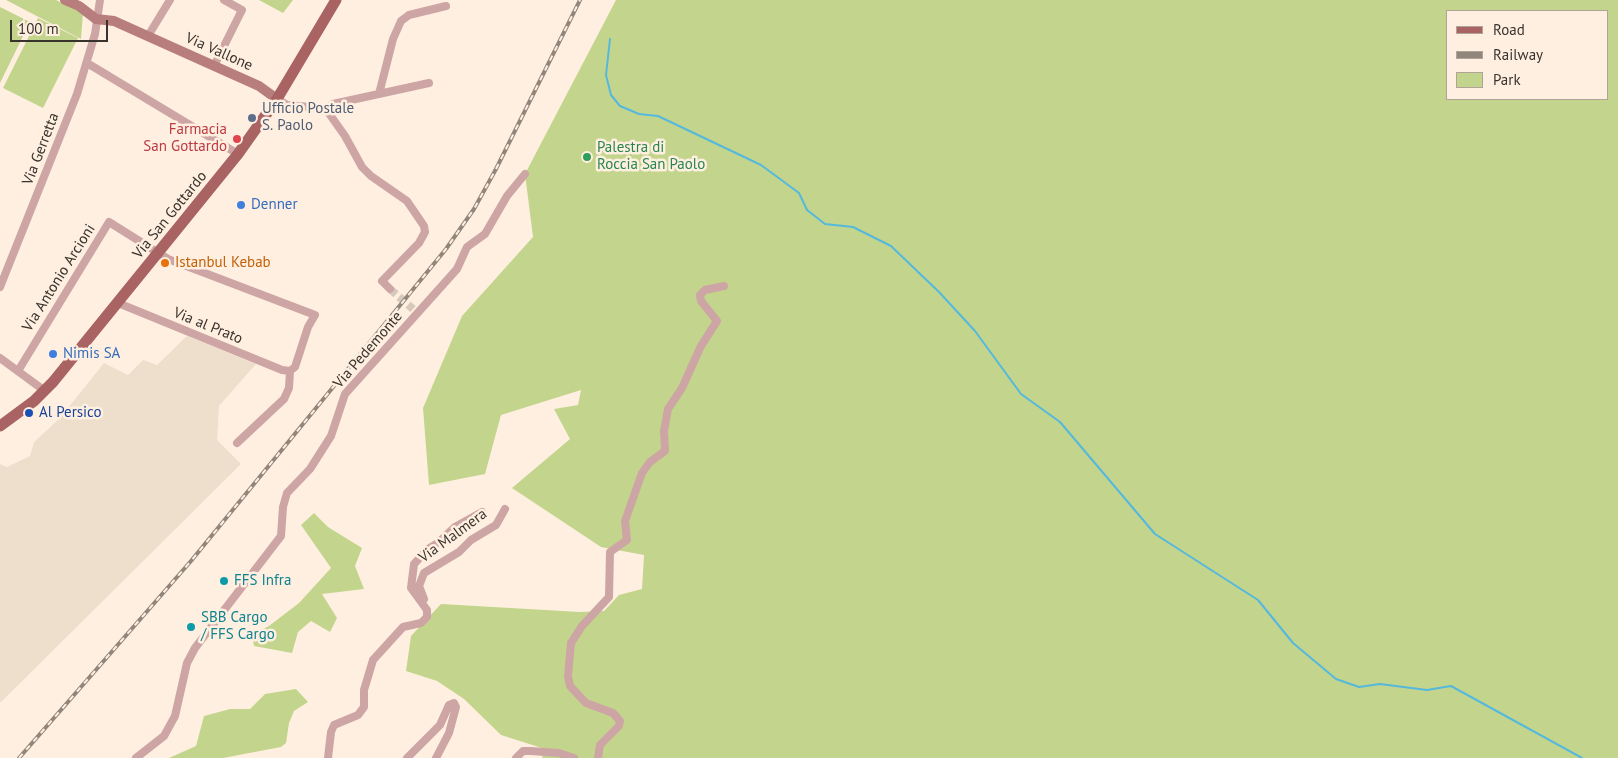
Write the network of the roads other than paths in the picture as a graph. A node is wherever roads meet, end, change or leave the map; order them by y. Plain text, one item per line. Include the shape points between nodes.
1 (65, 0) edge
2 (100, 0) edge
3 (170, 0) edge
4 (224, 0) edge
5 (336, 0) edge
6 (446, 6) dead end
7 (96, 18) junction
8 (148, 36) junction
9 (87, 63) junction
10 (214, 66) junction
11 (428, 83) dead end
12 (379, 94) junction
13 (277, 99) junction
14 (326, 110) junction
15 (238, 154) junction
16 (525, 174) dead end
17 (158, 252) junction
18 (0, 286) edge
19 (724, 286) dead end
20 (390, 289) dead end
21 (118, 303) junction
22 (0, 358) edge
23 (18, 371) junction
24 (290, 371) junction
25 (45, 392) junction
26 (0, 426) edge
27 (237, 443) dead end
28 (505, 509) dead end
29 (482, 512) dead end
30 (428, 613) junction
31 (136, 758) edge
32 (328, 758) edge
33 (408, 758) edge
34 (436, 758) edge
35 (516, 758) edge
36 (574, 758) edge
37 (598, 758) edge

1 - 7 street, Via Vallone
2 - 7 street, Via Gerretta
3 - 8 street
4 - 10 street via 242,10
5 - 13 main road, Via San Gottardo
6 - 12 street via 409,14 401,21
7 - 8 street, Via Vallone via 114,21
7 - 9 street, Via Gerretta
8 - 10 street, Via Vallone
9 - 15 street
9 - 18 street, Via Gerretta
10 - 13 street, Via Vallone via 259,86
11 - 12 street
12 - 14 street via 333,104
13 - 14 street via 287,105
13 - 15 main road, Via San Gottardo
14 - 20 street via 340,127 362,167 407,201 424,226 425,232 419,243 382,281
15 - 17 main road, Via San Gottardo
16 - 31 street, Via Pedemonte via 507,196 485,234 467,247 456,268 345,394 331,436 310,469 288,493 283,507 281,536 191,654 175,716 164,736
17 - 21 main road, Via San Gottardo
17 - 23 street, Via Antonio Arcioni via 109,222
17 - 24 street via 168,259 315,315 295,367
19 - 37 street via 705,290 700,295 717,321 668,409 665,451 642,473 625,521 626,542 610,552 608,598 582,626 570,648 570,686 586,703 613,713 620,721 600,745
21 - 24 street, Via al Prato
21 - 25 main road, Via San Gottardo
22 - 23 street
23 - 25 street
24 - 27 street via 289,388 284,399
25 - 26 main road, Via San Gottardo
28 - 30 street, Via Malmera via 496,525 424,572 420,592 430,607
29 - 30 street, Via Malmera via 455,527 414,564 411,588
30 - 32 street via 421,623 403,627 373,660 364,690 364,707 358,716 332,727
33 - 34 street via 440,725 449,705 454,703 456,707 449,733
35 - 36 street via 523,751 559,753

